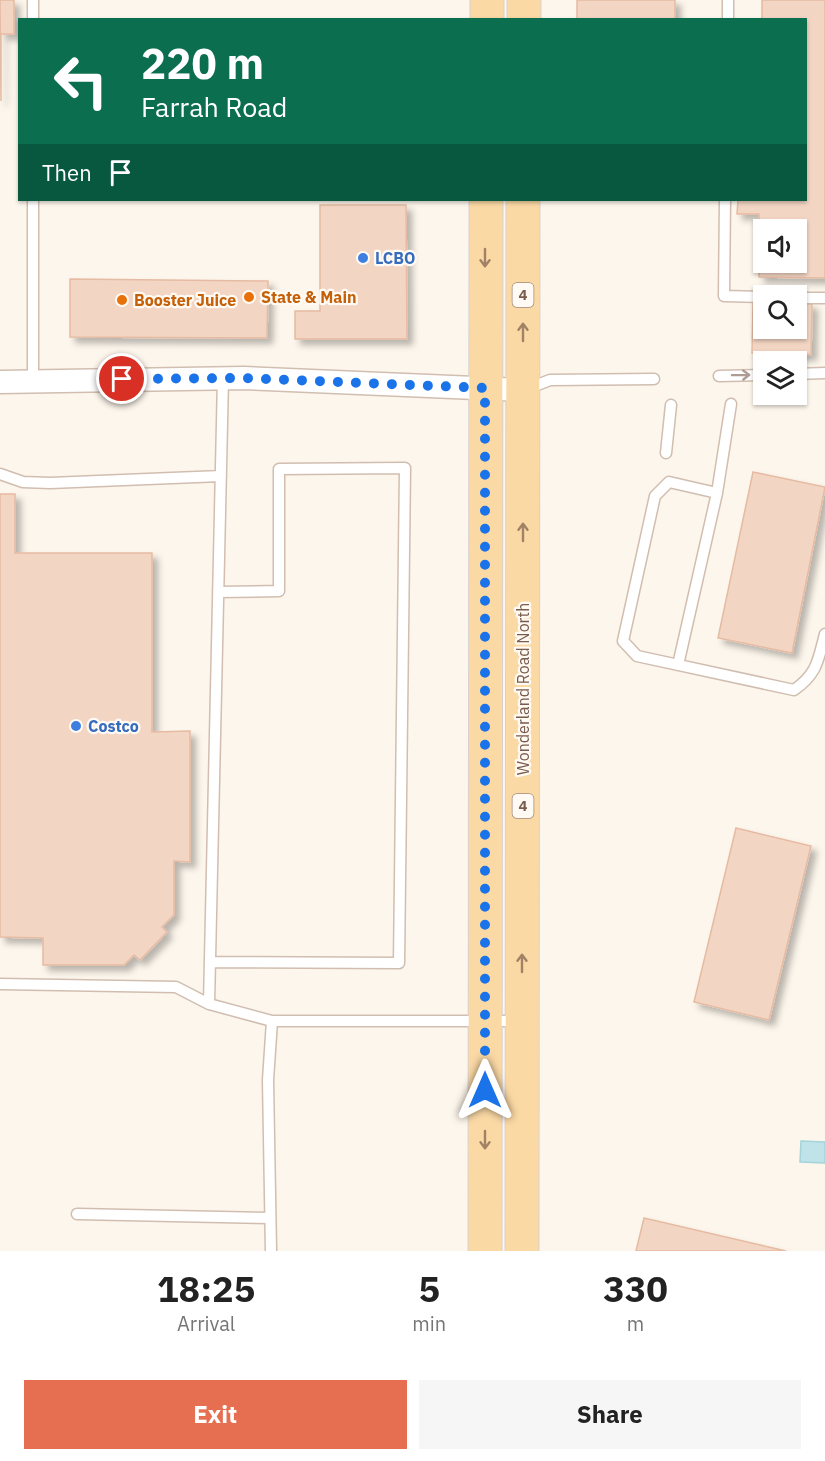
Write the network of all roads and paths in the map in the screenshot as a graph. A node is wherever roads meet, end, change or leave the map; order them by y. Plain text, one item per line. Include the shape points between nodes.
1 (33, 0) edge
2 (487, 0) edge
3 (524, 0) edge
4 (728, 0) edge
5 (33, 18) edge
6 (486, 18) edge
7 (524, 18) edge
8 (728, 18) edge
9 (33, 201) edge
10 (486, 201) edge
11 (523, 201) edge
12 (725, 201) edge
13 (753, 297) edge
14 (807, 298) edge
15 (825, 298) edge
16 (825, 373) edge
17 (807, 374) edge
18 (753, 375) edge
19 (718, 376) dead end
20 (223, 378) junction
21 (654, 379) dead end
22 (33, 381) junction
23 (0, 382) edge
24 (485, 388) junction
25 (523, 390) junction
26 (731, 404) dead end
27 (671, 405) dead end
28 (666, 453) dead end
29 (0, 474) edge
30 (221, 476) junction
31 (717, 493) junction
32 (218, 592) junction
33 (825, 634) edge
34 (678, 665) junction
35 (210, 962) junction
36 (0, 984) edge
37 (209, 1004) junction
38 (272, 1021) junction
39 (485, 1021) junction
40 (522, 1021) junction
41 (77, 1215) dead end
42 (270, 1218) junction
43 (271, 1251) edge
44 (485, 1251) edge
45 (522, 1251) edge

1 - 5 lane
2 - 6 main road
3 - 7 main road
4 - 8 lane
9 - 22 lane
10 -> 24 main road
25 -> 11 main road, Wonderland Road North / 4
12 - 13 lane via 723,296
14 - 15 lane
16 - 17 lane
19 -> 18 lane
20 - 22 street
20 - 24 street
20 - 30 lane
21 - 25 lane via 550,380
22 - 23 street
24 - 25 street
24 - 39 main road
40 -> 25 main road, Wonderland Road North / 4
26 - 31 lane
27 - 28 lane
29 - 30 lane via 23,482 50,483
30 - 32 lane
31 - 34 lane
31 - 34 lane via 669,482 655,496 652,507 623,640 637,656
32 - 35 lane
32 - 35 lane via 279,591 279,469 405,468 399,963
33 - 34 lane via 816,669 809,680 794,690
35 - 37 lane
36 - 37 lane via 176,987
37 - 38 lane
38 - 39 lane
38 - 42 lane via 268,1080
39 - 40 lane
39 -> 44 main road
40 - 45 main road, Wonderland Road North / 4
41 - 42 lane
42 - 43 lane

